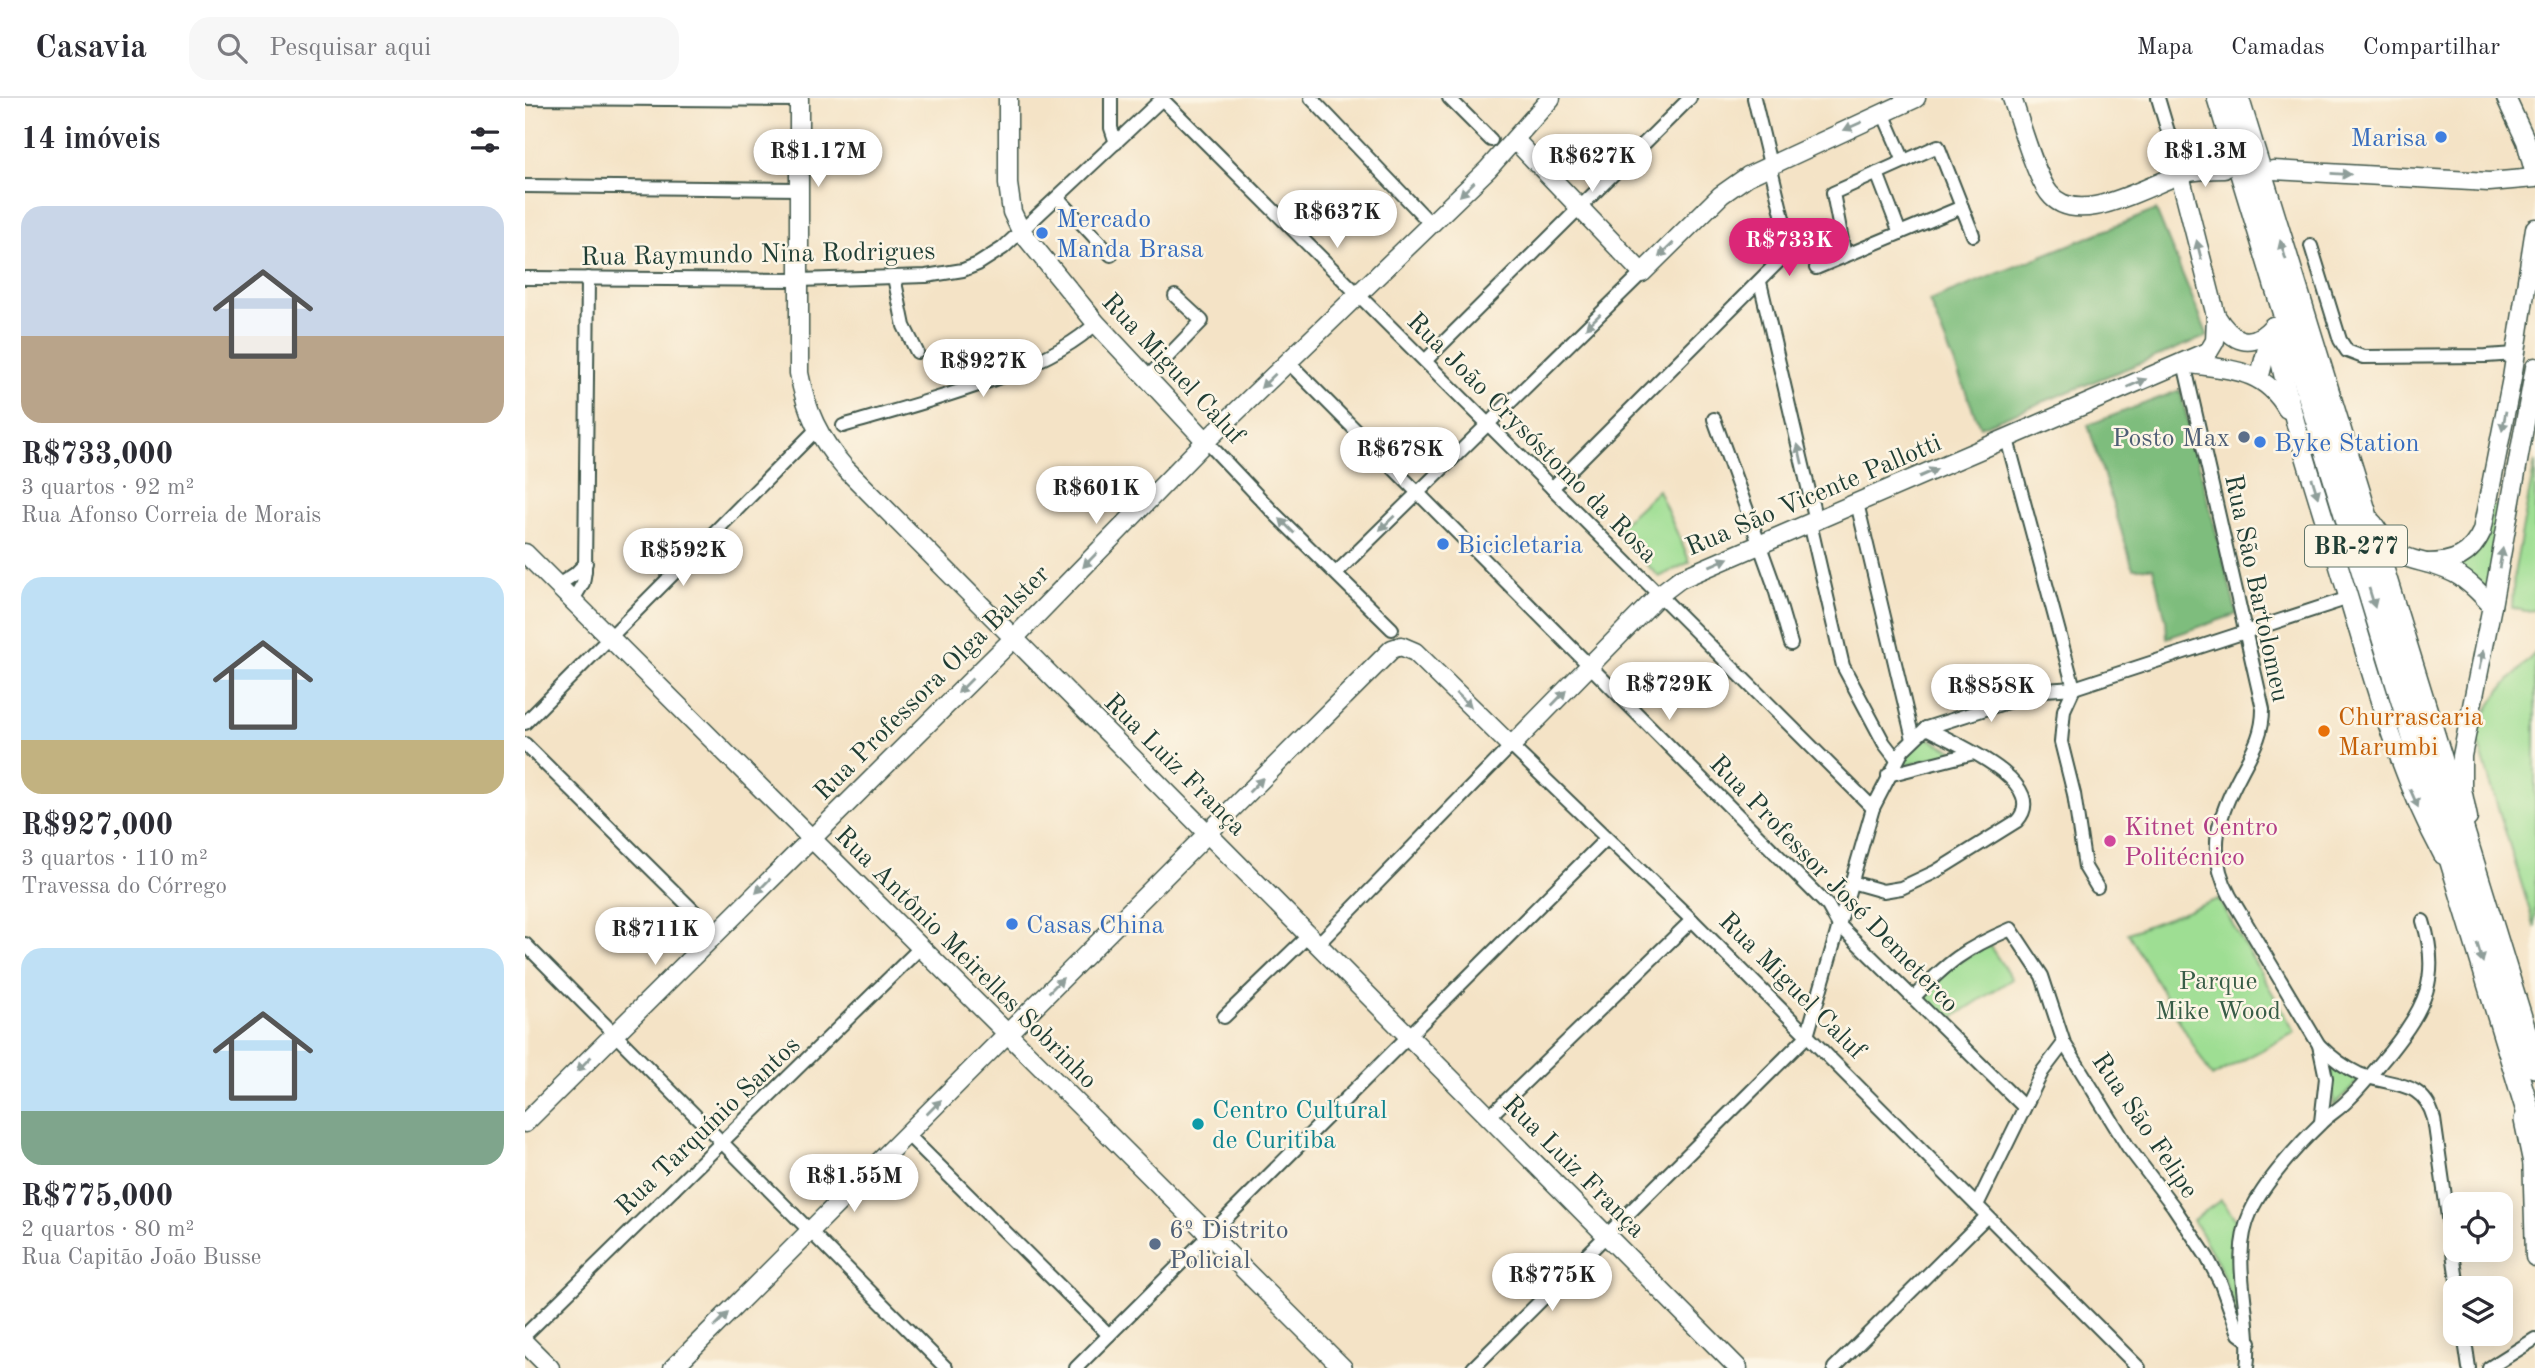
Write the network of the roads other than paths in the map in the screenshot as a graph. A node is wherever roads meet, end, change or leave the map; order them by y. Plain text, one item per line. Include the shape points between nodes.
1 (575, 98) edge
2 (1008, 98) edge
3 (1111, 98) edge
4 (1163, 98) edge
5 (1311, 98) edge
6 (1449, 98) edge
7 (1551, 98) edge
8 (1690, 98) edge
9 (1754, 98) edge
10 (1916, 98) edge
11 (2012, 98) edge
12 (2158, 98) edge
13 (2220, 98) edge
14 (2237, 98) edge
15 (2506, 98) edge
16 (525, 99) edge
17 (799, 99) edge
18 (1882, 113) junction
19 (2169, 135) dead end
20 (1490, 140) dead end
21 (1515, 140) junction
22 (1116, 144) junction
23 (1904, 161) junction
24 (1770, 164) junction
25 (2224, 169) dead end
26 (2273, 170) dead end
27 (1877, 173) junction
28 (2180, 174) junction
29 (2535, 176) edge
30 (525, 186) edge
31 (799, 189) junction
32 (1058, 198) junction
33 (2252, 205) junction
34 (1962, 207) junction
35 (1578, 208) junction
36 (1431, 225) junction
37 (2535, 228) edge
38 (1021, 231) junction
39 (1900, 233) junction
40 (1973, 235) dead end
41 (2311, 246) dead end
42 (1111, 255) dead end
43 (1845, 256) junction
44 (1816, 268) dead end
45 (1642, 273) junction
46 (894, 277) junction
47 (525, 278) edge
48 (588, 278) junction
49 (799, 279) junction
50 (1761, 282) junction
51 (1358, 294) junction
52 (1175, 296) dead end
53 (2216, 316) junction
54 (1096, 323) junction
55 (2273, 326) junction
56 (2238, 339) junction
57 (917, 352) dead end
58 (2516, 354) junction
59 (2486, 356) junction
60 (1425, 361) junction
61 (1288, 362) junction
62 (2184, 363) junction
63 (2240, 372) junction
64 (2534, 372) edge
65 (1147, 378) junction
66 (2512, 378) junction
67 (2259, 379) junction
68 (1714, 419) dead end
69 (2295, 423) junction
70 (1488, 424) junction
71 (843, 426) dead end
72 (817, 430) junction
73 (2007, 439) junction
74 (1206, 441) junction
75 (1552, 488) junction
76 (1418, 493) junction
77 (1857, 503) junction
78 (2360, 503) junction
79 (1813, 522) junction
80 (1759, 545) junction
81 (525, 552) edge
82 (586, 563) junction
83 (2427, 563) junction
84 (1336, 573) junction
85 (558, 585) junction
86 (1659, 595) junction
87 (2349, 597) junction
88 (573, 600) junction
89 (2492, 606) junction
90 (1392, 629) dead end
91 (2246, 631) junction
92 (610, 637) junction
93 (1014, 638) junction
94 (1791, 644) dead end
95 (1590, 666) junction
96 (2074, 688) junction
97 (525, 723) edge
98 (1926, 728) junction
99 (1913, 739) junction
100 (525, 744) edge
101 (1511, 746) junction
102 (1974, 753) junction
103 (1897, 760) junction
104 (1888, 775) junction
105 (1873, 808) junction
106 (1208, 833) junction
107 (812, 838) junction
108 (1606, 839) junction
109 (1851, 882) junction
110 (2097, 887) dead end
111 (2471, 891) junction
112 (1692, 920) junction
113 (2423, 920) dead end
114 (1838, 924) junction
115 (716, 933) junction
116 (1313, 939) junction
117 (525, 944) edge
118 (921, 947) junction
119 (1913, 998) junction
120 (1224, 1017) dead end
121 (1007, 1033) junction
122 (614, 1034) junction
123 (1408, 1035) junction
124 (1807, 1035) junction
125 (2064, 1043) junction
126 (2319, 1045) junction
127 (2525, 1068) edge
128 (2369, 1077) junction
129 (2024, 1107) junction
130 (1489, 1117) junction
131 (2321, 1122) junction
132 (525, 1123) edge
133 (907, 1134) junction
134 (722, 1142) junction
135 (2534, 1149) edge
136 (1977, 1205) junction
137 (1987, 1216) junction
138 (810, 1231) junction
139 (1209, 1235) junction
140 (1607, 1235) junction
141 (2535, 1257) edge
142 (2456, 1276) edge
143 (525, 1335) edge
144 (1109, 1335) junction
145 (2535, 1339) edge
146 (2250, 1342) junction
147 (525, 1343) edge
148 (2466, 1346) edge
149 (550, 1368) edge
150 (673, 1368) edge
151 (946, 1368) edge
152 (1076, 1368) edge
153 (1343, 1368) edge
154 (1473, 1368) edge
155 (1738, 1368) edge
156 (1834, 1368) edge
157 (2140, 1368) edge
158 (2248, 1368) edge
159 (2469, 1368) edge
160 (2489, 1368) edge

1 - 16 street
1 - 17 street
2 - 38 main road, Rua Miguel Caluf via 1008,184 1012,212
3 - 22 street
4 - 22 street, Rua Raymundo Nina Rodrigues
4 - 51 street, Rua João Crysóstomo da Rosa
5 - 36 street
6 - 20 street
7 - 21 main road, Rua Professora Olga Balster
8 - 35 street
9 - 24 street
10 - 18 main road
11 - 28 main road via 2043,183 2056,201 2067,207 2091,208
12 - 19 street
13 - 33 highway, BR-277
78 -> 14 highway, BR-277
15 - 29 main road via 2526,141
17 - 31 main road, Rua Luiz França
18 - 23 street
18 -> 24 main road
21 - 35 main road
21 -> 36 main road, Rua Professora Olga Balster
22 - 32 street, Rua Raymundo Nina Rodrigues
23 - 27 street
23 - 34 street via 1938,146
24 -> 45 main road via 1730,188
24 - 50 street via 1789,252
25 - 28 main road
26 -> 29 main road via 2489,181
27 - 39 street
27 - 43 street via 1833,193
53 -> 28 main road
30 - 31 street
31 - 49 main road, Rua Luiz França
32 - 38 street, Rua Raymundo Nina Rodrigues
32 - 42 street
33 - 55 highway
33 -> 111 highway, BR-277
34 - 39 street
34 - 40 street
35 - 45 main road
35 - 60 street
36 - 51 main road, Rua Professora Olga Balster
37 - 58 main road
38 - 46 street, Rua Raymundo Nina Rodrigues via 992,256 963,270
38 - 54 main road, Rua Miguel Caluf
39 - 43 street
41 - 59 street via 2340,340 2351,354
43 - 44 street
45 -> 70 street
46 - 49 street, Rua Raymundo Nina Rodrigues
46 - 57 street via 904,326
47 - 48 street, Rua Raymundo Nina Rodrigues
48 - 49 street, Rua Raymundo Nina Rodrigues
48 - 82 street
49 - 72 main road, Rua Luiz França via 799,373
50 - 75 street
79 -> 50 street
51 - 60 street, Rua João Crysóstomo da Rosa
51 - 61 main road, Rua Professora Olga Balster
52 - 65 street via 1202,320
53 - 56 main road
53 - 62 main road, Rua São Vicente Pallotti via 2213,346
54 - 65 main road, Rua Miguel Caluf
54 - 71 street via 1081,337 1006,374
55 - 56 main road via 2259,339
55 - 67 main road
55 - 69 main road
56 - 63 main road
58 - 59 street
58 - 64 main road
58 - 66 main road
59 - 66 street
60 - 70 street, Rua João Crysóstomo da Rosa
61 -> 74 main road, Rua Professora Olga Balster
61 - 76 street, Rua Professor José Demeterco
62 - 63 main road
73 -> 62 main road, Rua São Vicente Pallotti
62 - 91 street, Rua São Bartolomeu
63 - 67 main road
89 -> 64 main road
65 - 74 main road, Rua Miguel Caluf
66 -> 83 main road via 2478,540 2451,562
67 - 69 main road via 2280,397
68 - 80 street
69 -> 87 main road
70 - 75 street, Rua João Crysóstomo da Rosa
70 - 76 street
72 - 92 street
72 - 93 main road, Rua Luiz França via 844,467
77 -> 73 main road, Rua São Vicente Pallotti
73 - 96 street
84 -> 74 street, Rua Miguel Caluf
74 -> 93 main road, Rua Professora Olga Balster
75 - 86 street, Rua João Crysóstomo da Rosa
76 -> 84 street
76 - 95 street, Rua Professor José Demeterco
77 - 79 main road, Rua São Vicente Pallotti
77 - 99 street
78 - 83 main road via 2388,546 2403,557
78 - 111 highway, BR-277
79 - 80 main road, Rua São Vicente Pallotti
79 - 103 street via 1843,666
86 -> 80 main road, Rua São Vicente Pallotti via 1680,579
80 - 94 street
81 - 85 main road, Rua Antônio Meirelles Sobrinho
82 - 85 street
82 - 88 street via 583,583
83 - 89 main road via 2458,575
84 - 90 street, Rua Miguel Caluf
85 - 88 main road, Rua Antônio Meirelles Sobrinho
86 - 95 main road, Rua São Vicente Pallotti
86 - 105 street, Rua João Crysóstomo da Rosa
87 - 91 street
87 -> 111 main road via 2402,767 2424,820
88 - 92 main road, Rua Antônio Meirelles Sobrinho
111 -> 89 main road via 2462,756
91 - 96 street
91 - 126 street, Rua São Bartolomeu via 2263,724 2222,813 2216,858 2223,884
92 - 97 street
92 - 107 main road, Rua Antônio Meirelles Sobrinho
93 - 106 main road, Rua Luiz França
93 -> 107 main road, Rua Professora Olga Balster
101 -> 95 main road, Rua São Vicente Pallotti
95 - 114 street, Rua Professor José Demeterco via 1828,906
96 - 98 street via 2045,690
96 - 110 street via 2064,710 2061,742 2085,867
98 - 99 street
98 - 102 street
99 - 103 street
100 - 115 street
106 -> 101 main road, Rua Miguel Caluf via 1390,651 1403,646 1415,652
101 - 108 street, Rua Miguel Caluf
101 - 116 street
102 - 104 street
102 - 109 street via 2002,769 2015,784 2025,805 2020,818 1901,888 1883,891
103 - 104 street
104 - 105 street
105 - 109 street
106 - 116 main road, Rua Luiz França
121 -> 106 main road
107 -> 115 main road, Rua Professora Olga Balster
107 - 118 main road, Rua Antônio Meirelles Sobrinho
108 - 112 street, Rua Miguel Caluf
108 - 123 street
109 - 114 street
111 - 127 highway, BR-277
112 - 124 street, Rua Miguel Caluf
112 - 130 street
113 - 128 street via 2430,947 2426,993 2416,1017
114 - 119 street, Rua Professor José Demeterco
114 - 124 street
115 - 122 main road, Rua Professora Olga Balster
116 - 120 street
116 - 123 main road, Rua Luiz França
117 - 122 street
118 - 121 main road, Rua Antônio Meirelles Sobrinho
118 - 134 street, Rua Tarquínio Santos
119 - 125 street, Rua São Felipe via 1954,958 2011,929 2042,976
119 - 129 street, Rua Professor José Demeterco
133 -> 121 main road
121 - 139 main road, Rua Antônio Meirelles Sobrinho
122 -> 132 main road, Rua Professora Olga Balster
122 - 134 street
123 - 130 main road, Rua Luiz França
123 - 139 street
124 - 136 street, Rua Miguel Caluf
124 - 140 street
125 - 129 street via 2047,1063
125 - 146 street, Rua São Felipe via 2128,1147 2207,1257 2239,1334
126 - 128 street via 2338,1063
126 - 131 street, Rua São Bartolomeu via 2326,1078
127 - 135 highway
128 - 131 street
128 - 142 street via 2413,1089 2430,1105
129 - 136 street
130 - 140 main road, Rua Luiz França
131 - 146 street via 2271,1180 2245,1227 2241,1263
133 - 138 main road
133 - 144 street
134 - 138 street
134 - 143 street, Rua Tarquínio Santos
135 - 141 main road
136 - 137 street, Rua Miguel Caluf
137 - 156 street
137 - 157 street, Rua Miguel Caluf
150 -> 138 main road
138 - 151 street
139 - 144 street
139 - 153 main road, Rua Antônio Meirelles Sobrinho
140 - 154 street
140 - 155 main road, Rua Luiz França
144 - 152 street
145 - 160 street
146 - 158 street
147 - 149 main road
148 - 159 street

